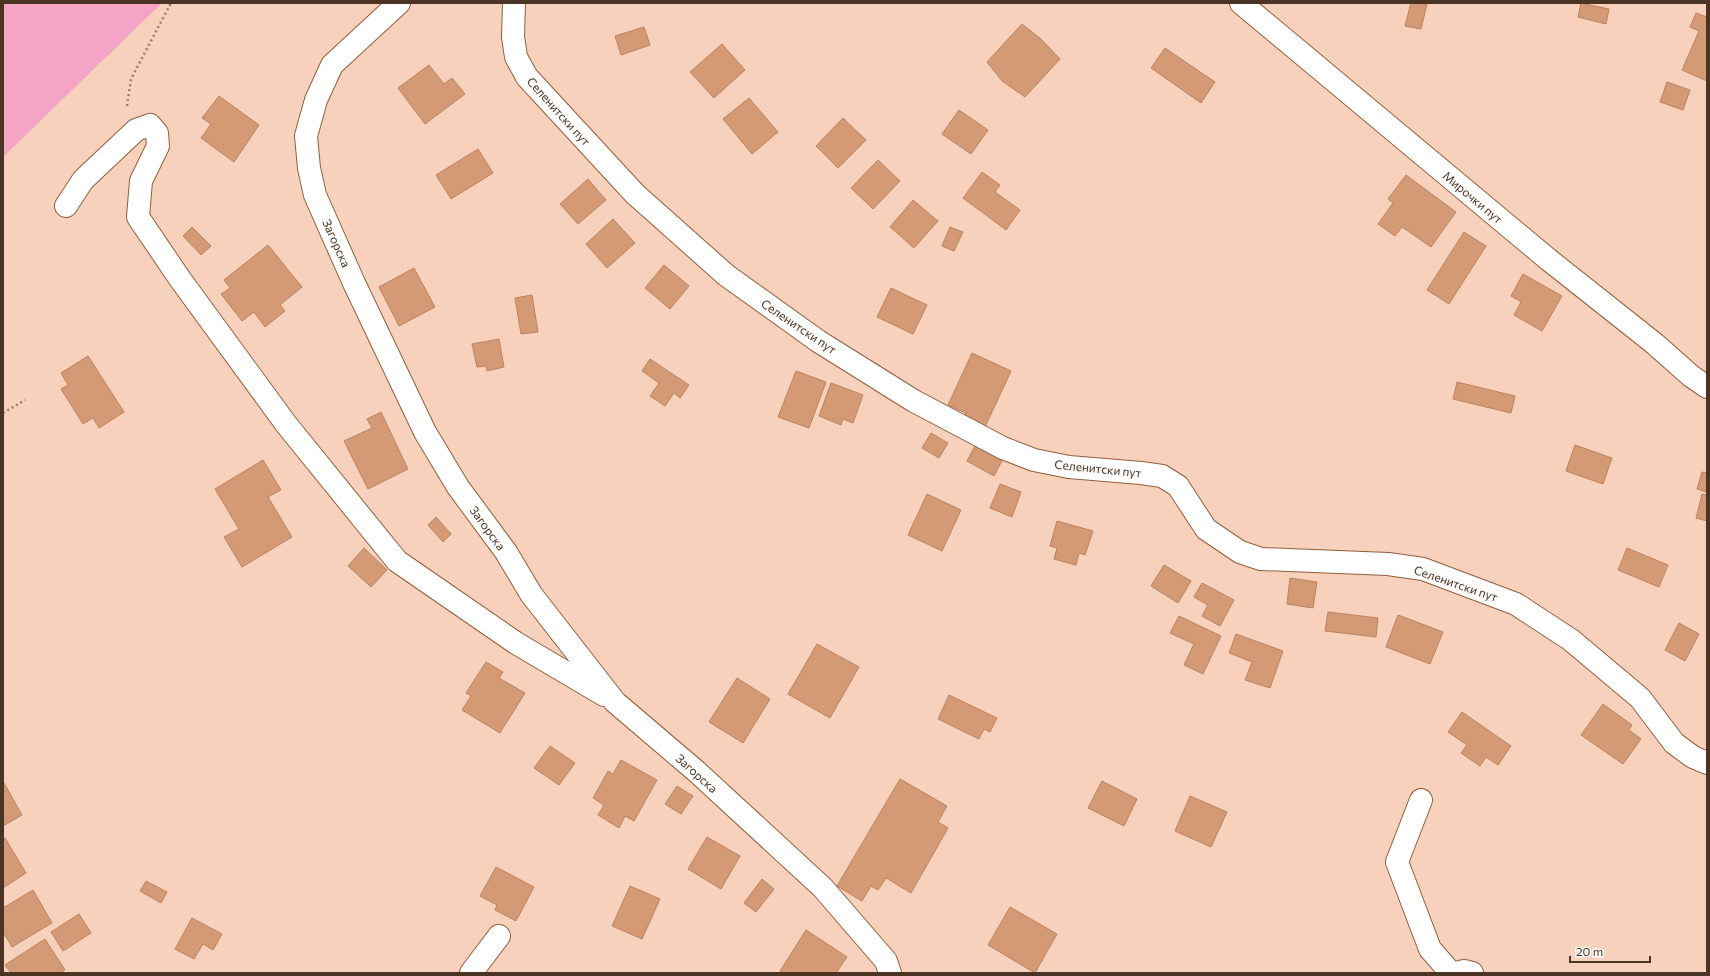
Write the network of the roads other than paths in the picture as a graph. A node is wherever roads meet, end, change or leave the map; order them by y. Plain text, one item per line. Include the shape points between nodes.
1 (399, 3) edge
2 (514, 3) edge
3 (1241, 3) edge
4 (66, 206) dead end
5 (1707, 387) edge
6 (615, 702) junction
7 (1707, 764) edge
8 (1421, 800) dead end
9 (499, 936) dead end
10 (471, 973) edge
11 (890, 973) edge
12 (1451, 973) edge
13 (1455, 973) edge
14 (1472, 973) edge

1 - 6 street, Загорска via 332,65 316,100 306,136 308,168 315,195 425,432 454,481 506,552 532,594
2 - 7 street, Селенитски пут via 513,37 516,57 527,77 635,194 726,276 818,341 914,401 1003,448 1034,460 1068,467 1162,476 1178,486 1206,529 1240,552 1261,559 1388,564 1423,569 1516,604 1572,640 1640,698 1674,743
3 - 5 street, Мирочки пут via 1549,260
4 - 6 street via 83,180 136,130 150,125 157,133 158,146 141,180 138,217 180,280 286,424 397,561 516,643
6 - 11 street, Загорска via 696,771 822,888 886,960
8 - 12 street via 1397,862 1430,949
9 - 10 street
13 - 14 street

